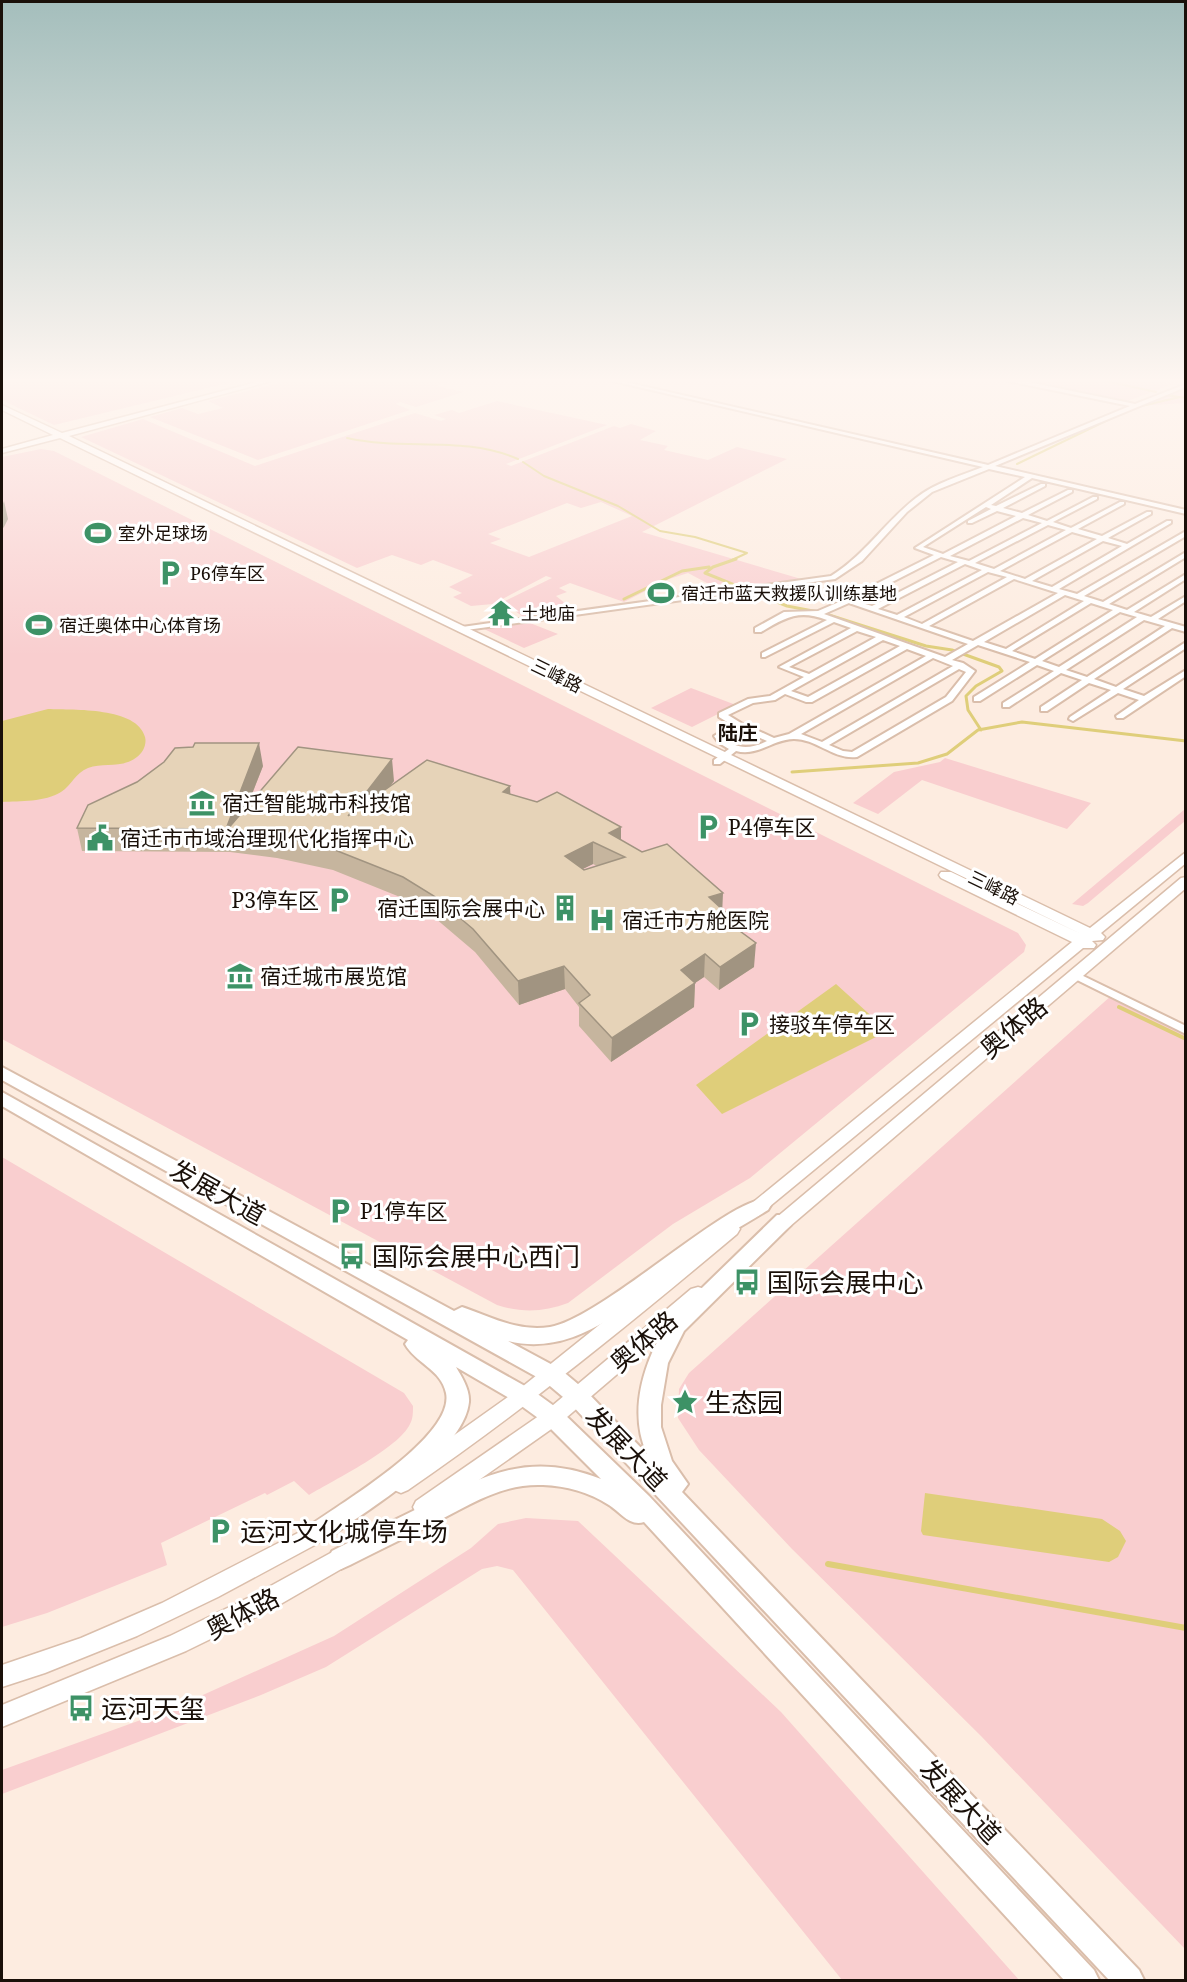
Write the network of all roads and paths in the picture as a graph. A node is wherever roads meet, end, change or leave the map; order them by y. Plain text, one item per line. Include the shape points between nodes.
1 (129, 471) edge
2 (131, 471) edge
3 (974, 471) edge
4 (1011, 471) edge
5 (1031, 476) junction
6 (1042, 485) dead end
7 (1070, 490) dead end
8 (1095, 498) dead end
9 (1122, 503) dead end
10 (985, 505) junction
11 (996, 508) junction
12 (1185, 512) edge
13 (1149, 513) dead end
14 (1022, 516) junction
15 (1169, 522) dead end
16 (1047, 523) junction
17 (1073, 530) junction
18 (945, 531) junction
19 (1185, 533) edge
20 (1102, 538) junction
21 (1128, 546) junction
22 (1185, 554) edge
23 (942, 555) junction
24 (967, 563) junction
25 (991, 570) junction
26 (1185, 576) edge
27 (1013, 577) junction
28 (1026, 581) junction
29 (1053, 590) junction
30 (1064, 593) junction
31 (1078, 597) junction
32 (1185, 598) edge
33 (849, 601) junction
34 (1089, 601) junction
35 (1103, 605) junction
36 (872, 609) junction
37 (1118, 610) junction
38 (1127, 612) junction
39 (818, 614) junction
40 (897, 618) junction
41 (1147, 619) junction
42 (834, 620) junction
43 (1185, 622) edge
44 (923, 626) junction
45 (1174, 627) junction
46 (857, 628) junction
47 (462, 629) junction
48 (758, 630) dead end
49 (1185, 630) edge
50 (882, 637) junction
51 (976, 643) junction
52 (1185, 644) edge
53 (906, 646) junction
54 (1006, 652) junction
55 (765, 655) dead end
56 (933, 655) junction
57 (946, 660) junction
58 (1036, 662) junction
59 (960, 665) junction
60 (1060, 670) junction
61 (1185, 672) edge
62 (810, 677) junction
63 (1088, 680) junction
64 (785, 690) junction
65 (1117, 690) junction
66 (977, 699) dead end
67 (1144, 699) junction
68 (1006, 705) dead end
69 (1044, 709) dead end
70 (1120, 716) dead end
71 (1073, 719) dead end
72 (738, 725) junction
73 (792, 736) junction
74 (773, 741) junction
75 (824, 744) junction
76 (734, 748) junction
77 (720, 759) junction
78 (1185, 856) edge
79 (1185, 881) edge
80 (1086, 937) junction
81 (1107, 947) junction
82 (1074, 975) junction
83 (1185, 1031) edge
84 (2, 1073) edge
85 (2, 1098) edge
86 (761, 1205) junction
87 (784, 1220) junction
88 (370, 1275) junction
89 (345, 1293) junction
90 (552, 1375) junction
91 (524, 1396) junction
92 (577, 1396) junction
93 (553, 1417) junction
94 (320, 1531) junction
95 (341, 1558) junction
96 (824, 1655) junction
97 (799, 1672) junction
98 (2, 1676) edge
99 (2, 1716) edge
100 (1084, 1980) edge
101 (1130, 1980) edge

1 - 77 main road, 三峰路
2 - 47 main road, 三峰路
3 - 47 street via 914,500 836,577
4 - 5 street
5 - 10 street
5 - 12 street
6 - 11 street
7 - 14 street
8 - 16 street
9 - 17 street
10 - 11 street
10 - 18 street
11 - 14 street
11 - 18 street
13 - 20 street
14 - 16 street
14 - 23 street
15 - 21 street
16 - 17 street
16 - 24 street
17 - 20 street
17 - 25 street
18 - 23 street via 918,548
19 - 31 street
20 - 21 street
20 - 28 street
21 - 29 street
22 - 35 street
23 - 24 street
23 - 33 street
24 - 25 street
24 - 36 street
25 - 27 street
25 - 40 street
26 - 38 street
27 - 28 street
27 - 44 street
28 - 29 street
29 - 30 street
30 - 31 street
30 - 51 street
31 - 34 street
32 - 41 street
33 - 36 street
33 - 39 street
34 - 35 street
34 - 54 street
35 - 37 street
36 - 40 street
37 - 38 street
37 - 58 street
38 - 41 street
39 - 42 street
39 - 48 street via 787,614
40 - 44 street
41 - 45 street
41 - 60 street
42 - 46 street
42 - 55 street
43 - 45 street
44 - 51 street
45 - 49 street
45 - 63 street
46 - 50 street
46 - 62 street via 783,667
47 - 77 main road, 三峰路
50 - 53 street
50 - 62 street
51 - 54 street
51 - 57 street
52 - 65 street
53 - 56 street
53 - 64 street via 809,700
54 - 58 street
56 - 57 street
56 - 73 street
57 - 59 street
58 - 60 street
58 - 66 street
59 - 75 street
59 - 75 street via 971,671 949,699 854,755
60 - 63 street
60 - 68 street
61 - 67 street
62 - 64 street
63 - 65 street
63 - 69 street
64 - 72 street via 722,715
65 - 67 street
65 - 71 street
67 - 70 street
72 - 74 street
72 - 76 street via 718,736
73 - 74 street
73 - 75 street
74 - 76 street via 752,752
76 - 77 street
77 - 80 main road, 三峰路
78 - 80 main road, 奥体路
79 - 81 main road, 奥体路
80 - 81 main road, 三峰路
80 - 86 main road, 奥体路
81 - 82 main road, 奥体路
82 - 83 street
82 - 87 main road, 奥体路
84 - 88 main road, 发展大道
85 - 89 main road, 发展大道
86 - 88 main road via 686,1252 594,1318 565,1332 527,1336 500,1330
86 - 90 main road, 奥体路
87 - 92 main road, 奥体路
87 - 96 main road via 677,1325 664,1344 650,1384 652,1442 663,1470
88 - 90 main road, 发展大道
89 - 91 main road, 发展大道
89 - 94 main road via 431,1355 448,1372 458,1402 443,1434 420,1458
90 - 91 main road, 奥体路
90 - 92 main road, 发展大道
91 - 93 main road, 发展大道
91 - 94 main road, 奥体路 via 463,1443
92 - 93 main road, 奥体路
92 - 96 main road, 发展大道
93 - 95 main road, 奥体路 via 452,1490
93 - 97 main road, 发展大道 via 641,1503
94 - 98 main road, 奥体路 via 170,1611
95 - 97 main road via 491,1483 528,1475 568,1478 598,1487 627,1504
95 - 99 main road, 奥体路 via 192,1639
96 - 101 main road, 发展大道
97 - 100 main road, 发展大道

